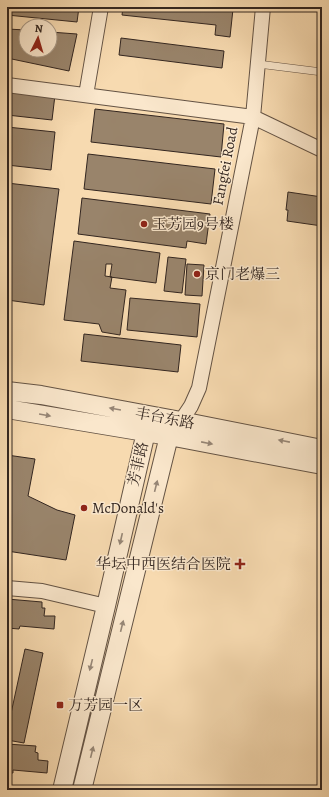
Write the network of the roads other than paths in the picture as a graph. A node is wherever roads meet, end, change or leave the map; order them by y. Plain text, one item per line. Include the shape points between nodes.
1 (101, 7) edge
2 (263, 7) edge
3 (258, 64) junction
4 (322, 72) edge
5 (7, 85) edge
6 (86, 95) junction
7 (253, 117) junction
8 (322, 150) edge
9 (7, 391) edge
10 (7, 409) edge
11 (181, 421) junction
12 (146, 432) junction
13 (169, 436) junction
14 (322, 449) edge
15 (322, 465) edge
16 (7, 588) edge
17 (106, 606) junction
18 (62, 790) edge
19 (82, 790) edge

1 - 6 street
2 - 3 street, Fangfei Road
3 - 4 lane
3 - 7 street, Fangfei Road
5 - 6 street
6 - 7 street
7 - 8 street
7 - 11 street, Fangfei Road via 199,388
11 -> 9 street, 丰台东路
10 -> 12 street, 丰台东路
11 - 12 street, 芳菲路
11 - 13 street, 芳菲路
14 -> 11 street, 丰台东路
12 - 13 street, 丰台东路
12 -> 17 street, 芳菲路
13 -> 15 street, 丰台东路
19 -> 13 street, 芳菲路
16 - 17 street via 42,591
17 -> 18 street, 芳菲路

